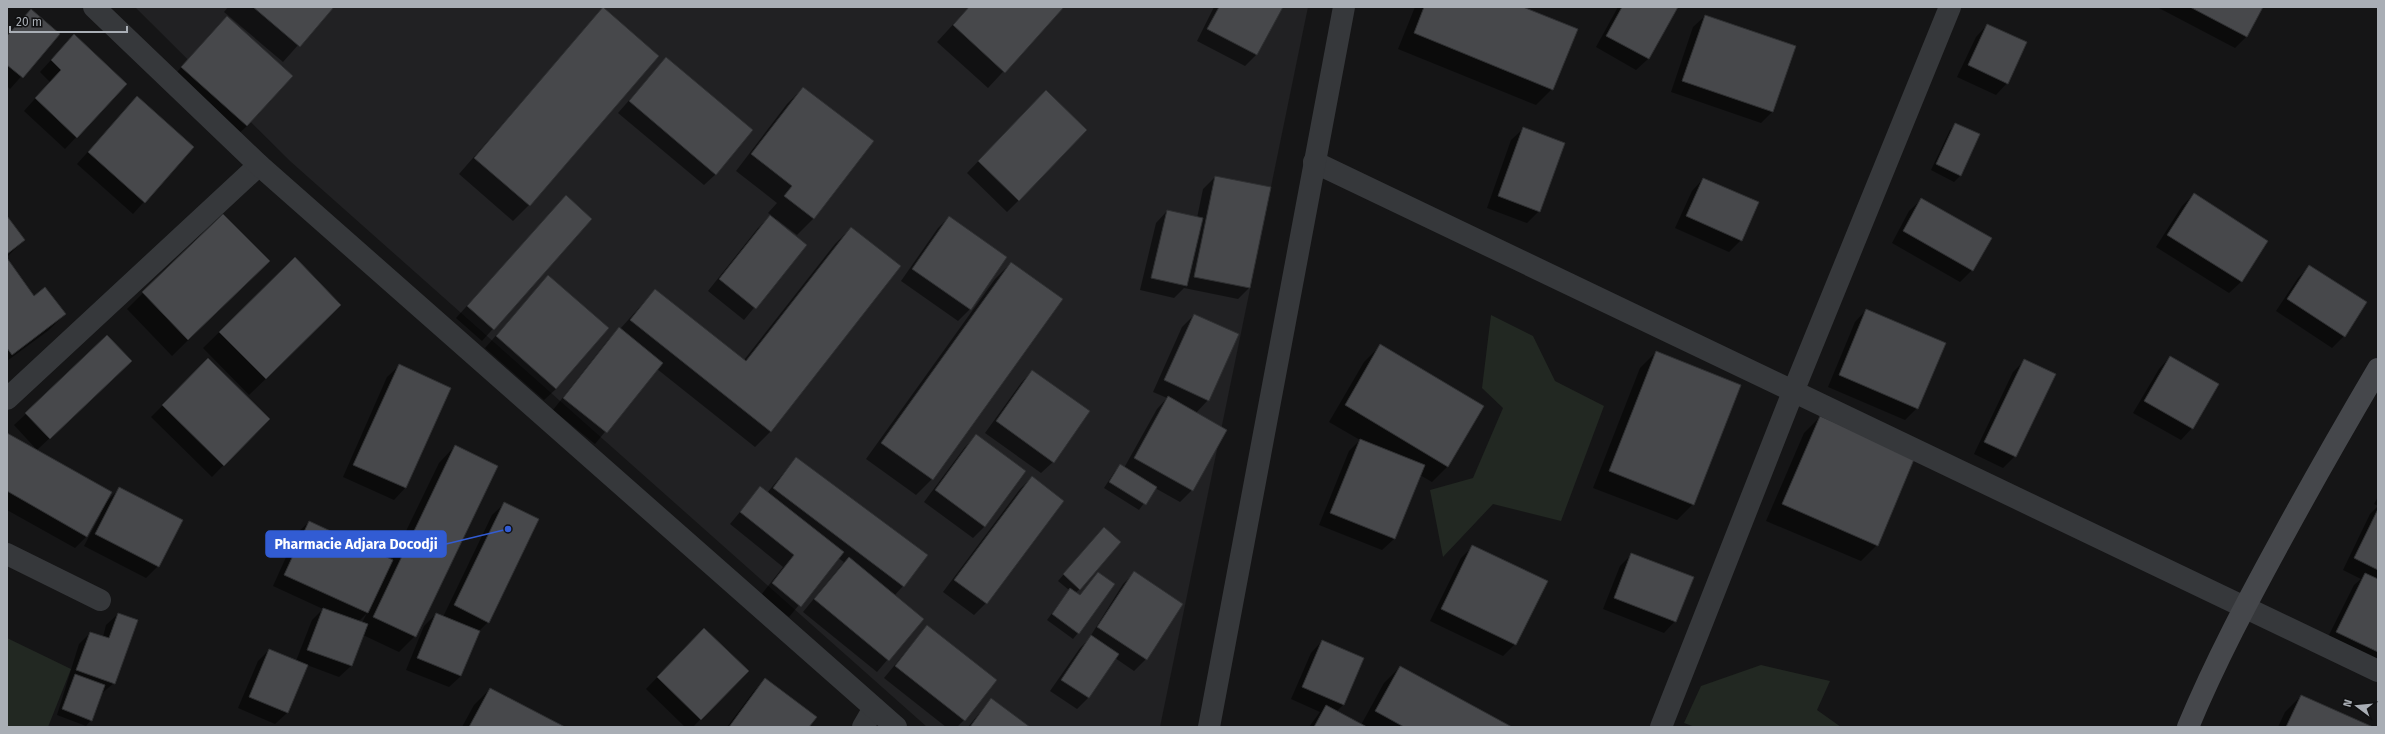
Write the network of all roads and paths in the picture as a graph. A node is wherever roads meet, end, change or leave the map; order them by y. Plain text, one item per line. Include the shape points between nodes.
1 (94, 7) edge
2 (1344, 7) edge
3 (1950, 7) edge
4 (1314, 162) junction
5 (259, 165) junction
6 (2378, 369) edge
7 (1793, 392) junction
8 (7, 399) edge
9 (7, 554) edge
10 (100, 600) dead end
11 (2244, 607) junction
12 (2378, 671) edge
13 (874, 708) junction
14 (863, 727) edge
15 (896, 727) edge
16 (1208, 727) edge
17 (1661, 727) edge
18 (2188, 727) edge

1 - 5 street
2 - 4 street
3 - 7 street
4 - 7 street
4 - 16 street
5 - 8 street
5 - 13 street
6 - 11 main road via 2327,453
7 - 11 street
7 - 17 street
9 - 10 street
11 - 12 street
11 - 18 main road via 2204,687
13 - 14 street
13 - 15 street

